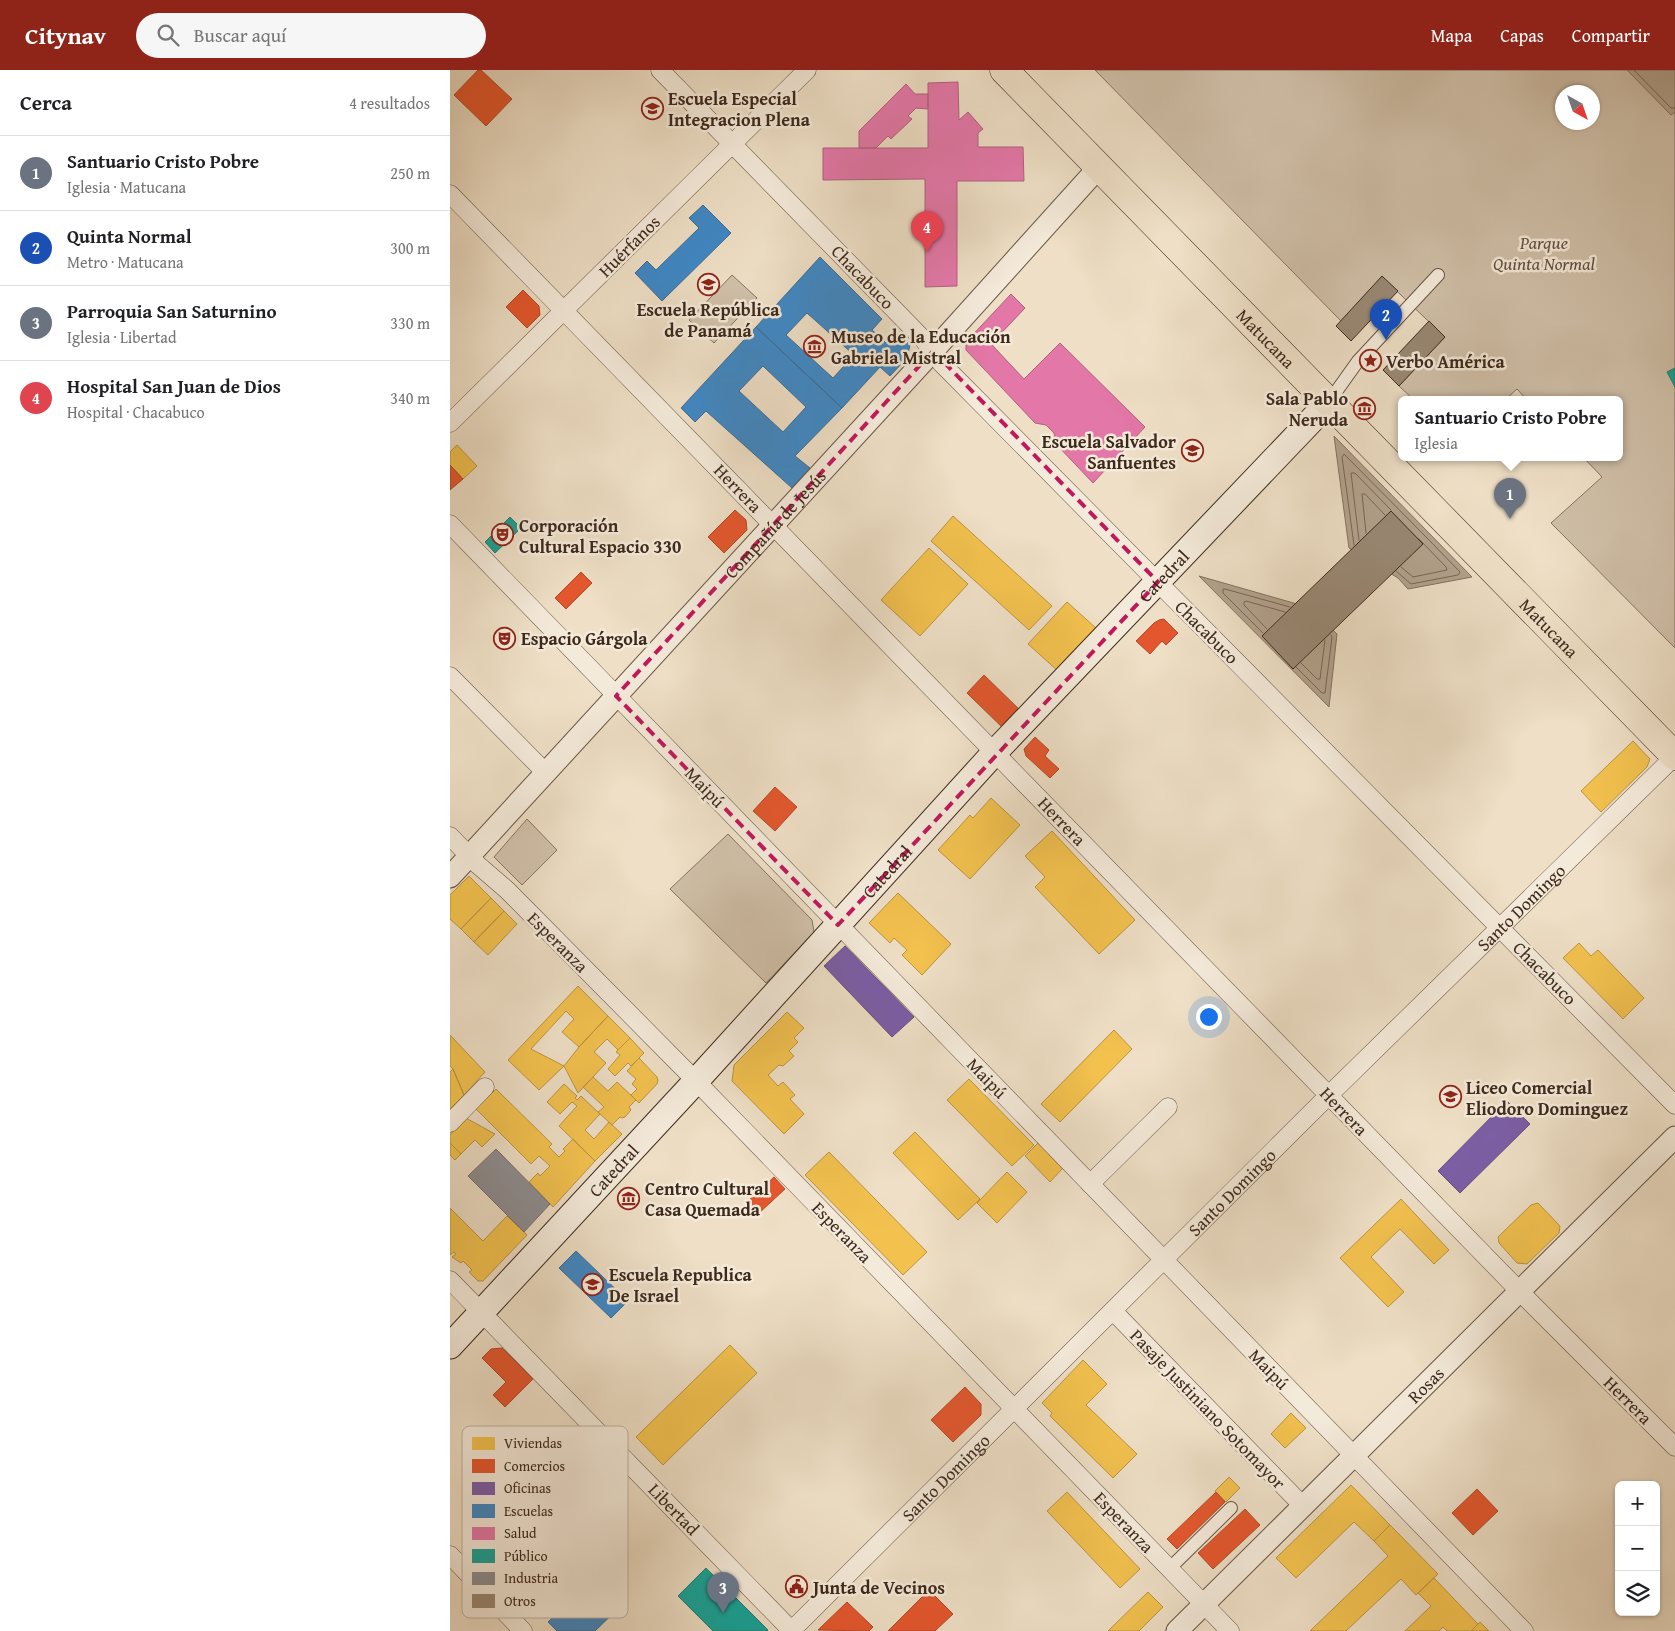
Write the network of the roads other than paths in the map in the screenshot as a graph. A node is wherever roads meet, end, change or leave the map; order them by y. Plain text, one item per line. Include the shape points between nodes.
1 (660, 70) edge
2 (808, 70) edge
3 (1004, 70) edge
4 (733, 144) junction
5 (1098, 167) junction
6 (450, 194) edge
7 (1438, 274) dead end
8 (564, 310) junction
9 (933, 351) junction
10 (1328, 402) junction
11 (450, 423) edge
12 (450, 524) edge
13 (773, 524) junction
14 (1158, 582) junction
15 (450, 676) edge
16 (616, 696) junction
17 (995, 752) junction
18 (1675, 756) edge
19 (546, 773) junction
20 (450, 836) edge
21 (469, 856) junction
22 (450, 878) edge
23 (838, 925) junction
24 (1500, 928) junction
25 (696, 1081) junction
26 (485, 1087) dead end
27 (1329, 1096) junction
28 (1675, 1105) edge
29 (1168, 1107) dead end
30 (450, 1123) edge
31 (1675, 1138) edge
32 (1090, 1184) junction
33 (1164, 1261) junction
34 (450, 1280) edge
35 (1519, 1291) junction
36 (1113, 1311) junction
37 (481, 1312) junction
38 (450, 1346) edge
39 (1014, 1409) junction
40 (592, 1426) edge
41 (1675, 1447) edge
42 (1354, 1456) junction
43 (628, 1463) edge
44 (1303, 1506) junction
45 (1231, 1508) dead end
46 (450, 1555) edge
47 (462, 1567) edge
48 (1169, 1568) junction
49 (1204, 1604) junction
50 (511, 1618) edge
51 (523, 1631) edge
52 (792, 1631) edge
53 (1177, 1631) edge
54 (1230, 1631) edge
55 (1524, 1631) edge

1 - 4 street, Chacabuco
2 - 4 street, Huérfanos
3 - 5 main road, Matucana
4 - 8 street, Huérfanos
4 - 9 street, Chacabuco
5 - 9 street, Compañía de Jesús
5 - 10 main road, Matucana
6 - 8 street, Herrera
7 - 10 street via 1358,360
8 - 11 street, Huérfanos
8 - 13 street, Herrera
9 - 13 street, Compañía de Jesús
9 - 14 street, Chacabuco via 942,364
10 - 14 main road, Catedral
10 - 18 main road, Matucana
12 - 16 street, Maipú
13 - 16 street, Compañía de Jesús
13 - 17 street, Herrera
14 - 17 main road, Catedral
14 - 24 street, Chacabuco
15 - 19 street
16 - 19 street, Compañía de Jesús
16 - 23 street, Maipú
17 - 23 main road, Catedral
17 - 27 street, Herrera
18 - 24 street, Santo Domingo
19 - 21 street, Compañía de Jesús
20 - 21 street, Esperanza
21 - 22 street, Compañía de Jesús
21 - 25 street, Esperanza via 507,890
23 - 25 main road, Catedral
23 - 32 street, Maipú
24 - 27 street, Santo Domingo
24 - 28 street, Chacabuco
25 - 37 main road, Catedral
25 - 39 street, Esperanza
26 - 30 street
27 - 33 street, Santo Domingo
27 - 35 street, Herrera
29 - 32 street
31 - 35 street, Rosas
32 - 33 street, Maipú
33 - 36 street, Santo Domingo
33 - 42 street, Maipú
34 - 37 street, Libertad
35 - 41 street, Herrera
35 - 42 street, Rosas
36 - 39 street, Santo Domingo
36 - 44 street, Pasaje Justiniano Sotomayor
37 - 38 main road, Catedral
37 - 40 street, Libertad
39 - 48 street, Esperanza
39 - 52 street, Santo Domingo
42 - 44 street, Rosas
42 - 55 street, Maipú
43 - 52 street, Libertad
44 - 49 street, Rosas
45 - 48 street
46 - 47 street
48 - 49 street, Esperanza
49 - 53 street, Rosas
49 - 54 street, Esperanza
50 - 51 street

